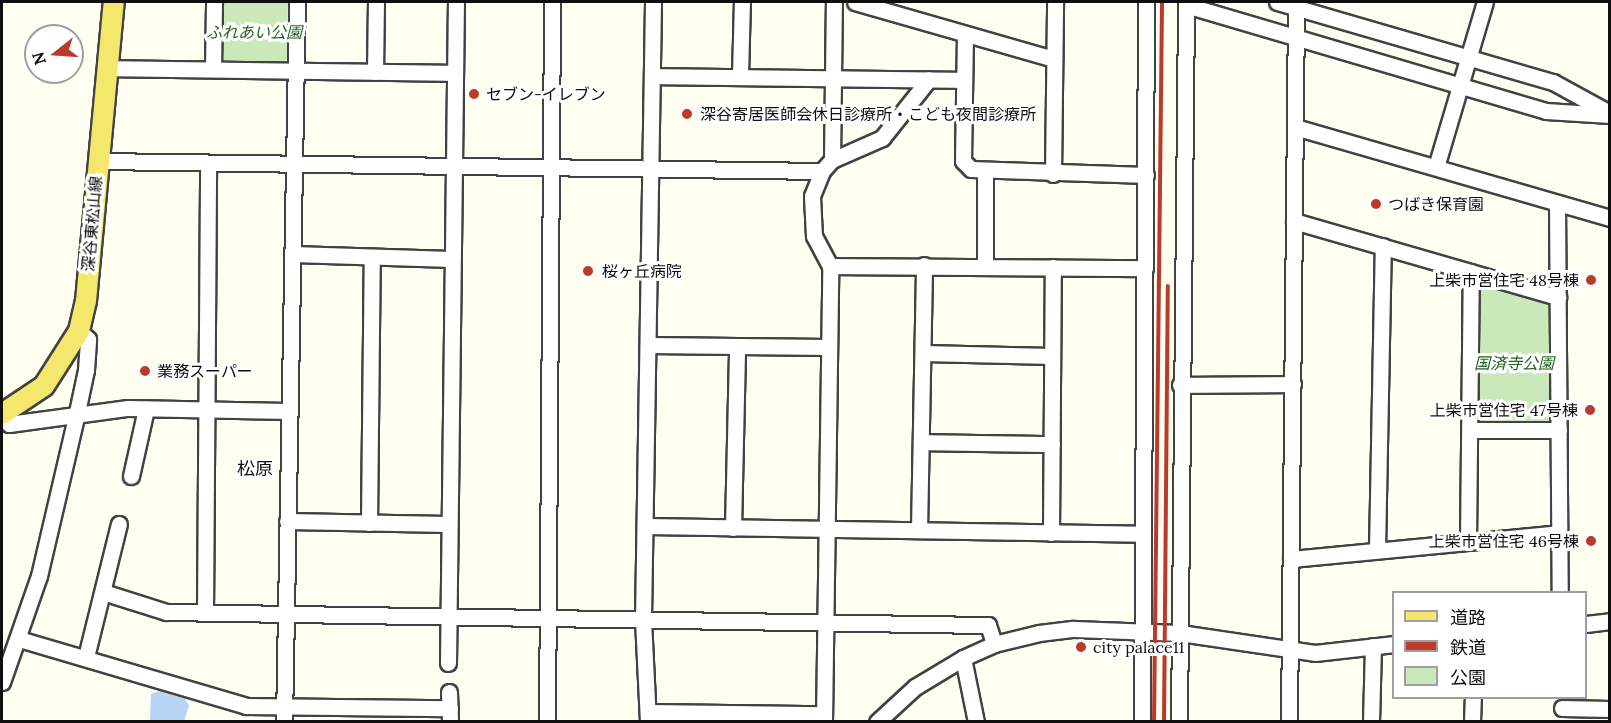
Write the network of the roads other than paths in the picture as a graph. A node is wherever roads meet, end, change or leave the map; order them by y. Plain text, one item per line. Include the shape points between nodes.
1 (114, 2) edge
2 (214, 2) edge
3 (297, 2) edge
4 (376, 2) edge
5 (456, 2) edge
6 (552, 2) edge
7 (653, 2) edge
8 (742, 2) edge
9 (834, 2) edge
10 (855, 2) edge
11 (1055, 2) edge
12 (1146, 2) edge
13 (1277, 2) edge
14 (1485, 2) edge
15 (1186, 3) edge
16 (1296, 4) edge
17 (965, 34) junction
18 (1297, 38) junction
19 (1469, 57) junction
20 (1054, 59) junction
21 (106, 68) junction
22 (213, 69) junction
23 (296, 71) junction
24 (375, 72) junction
25 (455, 73) junction
26 (652, 76) junction
27 (740, 76) junction
28 (833, 78) junction
29 (930, 79) junction
30 (964, 80) junction
31 (1461, 87) junction
32 (1610, 114) edge
33 (1295, 127) junction
34 (98, 161) junction
35 (208, 163) junction
36 (293, 164) junction
37 (453, 166) junction
38 (827, 166) junction
39 (1436, 167) junction
40 (550, 168) junction
41 (650, 169) junction
42 (985, 173) junction
43 (1053, 174) junction
44 (1146, 175) junction
45 (1557, 203) junction
46 (1610, 218) edge
47 (1294, 221) junction
48 (1383, 246) junction
49 (292, 254) junction
50 (372, 258) junction
51 (452, 259) junction
52 (924, 265) junction
53 (830, 266) junction
54 (984, 266) junction
55 (1053, 267) junction
56 (1145, 268) junction
57 (1471, 272) junction
58 (1558, 297) junction
59 (79, 331) junction
60 (648, 345) junction
61 (737, 346) junction
62 (828, 347) junction
63 (923, 353) junction
64 (1052, 356) junction
65 (1293, 384) junction
66 (1180, 385) junction
67 (146, 409) junction
68 (209, 410) junction
69 (289, 411) junction
70 (2, 416) edge
71 (76, 417) junction
72 (1470, 430) junction
73 (1558, 430) junction
74 (921, 442) junction
75 (1052, 444) junction
76 (131, 476) dead end
77 (287, 522) junction
78 (369, 523) junction
79 (119, 524) dead end
80 (448, 525) junction
81 (646, 526) junction
82 (733, 528) junction
83 (826, 529) junction
84 (920, 530) junction
85 (1051, 532) junction
86 (1559, 533) junction
87 (1143, 534) junction
88 (1468, 540) junction
89 (1377, 550) junction
90 (1291, 559) junction
91 (1560, 591) edge
92 (103, 592) junction
93 (205, 613) junction
94 (286, 614) junction
95 (446, 616) junction
96 (545, 618) junction
97 (643, 619) junction
98 (824, 621) junction
99 (1610, 621) edge
100 (1587, 624) edge
101 (1142, 632) junction
102 (1180, 633) junction
103 (19, 639) junction
104 (994, 644) junction
105 (1392, 644) edge
106 (1373, 646) junction
107 (1290, 649) junction
108 (86, 657) junction
109 (963, 658) junction
110 (448, 663) dead end
111 (2, 682) edge
112 (449, 692) dead end
113 (1473, 699) edge
114 (1610, 708) edge
115 (1561, 709) edge
116 (284, 714) edge
117 (366, 715) edge
118 (450, 715) edge
119 (648, 717) edge
120 (733, 718) edge
121 (824, 718) edge
122 (878, 721) edge
123 (547, 722) edge
124 (976, 722) edge
125 (1142, 722) edge
126 (1179, 722) edge
127 (1289, 722) edge
128 (1371, 722) edge
129 (1472, 722) edge

1 - 21 main road, 深谷東松山線
2 - 22 street
3 - 23 street
4 - 24 street
5 - 25 street
6 - 40 street
7 - 26 street
8 - 27 street
9 - 28 street
10 - 17 street
11 - 20 street
12 - 44 street
13 - 16 street
14 - 19 street
15 - 18 street
15 - 66 street
16 - 18 street
16 - 19 street
17 - 20 street
17 - 30 street
18 - 31 street
18 - 33 street
19 - 31 street
19 - 32 street via 1553,82
20 - 43 street
21 - 22 street
21 - 34 main road, 深谷東松山線
22 - 23 street
23 - 24 street
23 - 36 street
24 - 25 street
25 - 37 street
26 - 27 street
26 - 41 street
27 - 28 street
28 - 29 street
28 - 38 street
29 - 30 street
29 - 38 street via 882,138
30 - 42 street via 963,161 971,170
31 - 32 street via 1546,111
31 - 39 street
33 - 39 street
33 - 47 street
34 - 35 street
34 - 59 main road, 深谷東松山線
35 - 36 street
35 - 68 street
36 - 37 street
36 - 49 street
37 - 40 street
37 - 51 street
38 - 41 street
38 - 53 street via 812,196 811,214 814,236
39 - 45 street
40 - 41 street
40 - 96 street
41 - 60 street
42 - 43 street
42 - 54 street
43 - 44 street
44 - 56 street
45 - 46 street
45 - 58 street
47 - 48 street
47 - 65 street
48 - 57 street
48 - 89 street
49 - 50 street
49 - 69 street
50 - 51 street
50 - 78 street
51 - 80 street
52 - 53 street
52 - 54 street
52 - 63 street
53 - 62 street
54 - 55 street
55 - 56 street
55 - 64 street
56 - 87 street
57 - 58 street
57 - 72 street
58 - 73 street
59 - 70 main road, 深谷東松山線 via 44,386
59 - 71 street via 88,339
60 - 61 street
60 - 81 street
61 - 62 street
61 - 82 street
62 - 83 street
63 - 64 street
63 - 74 street
64 - 75 street
65 - 66 street
65 - 90 street
66 - 102 street
67 - 68 street
67 - 71 street via 128,408
67 - 76 street
68 - 69 street
68 - 93 street
69 - 77 street
70 - 71 street via 9,424
71 - 103 street via 39,576
72 - 73 street
72 - 88 street
73 - 86 street
74 - 75 street
74 - 84 street
75 - 85 street
77 - 78 street
77 - 94 street
78 - 80 street
79 - 92 street
80 - 95 street
81 - 82 street
81 - 97 street
82 - 83 street
83 - 84 street
83 - 98 street
84 - 85 street
85 - 87 street
86 - 88 street
86 - 91 street
87 - 101 street
88 - 89 street
89 - 90 street
90 - 107 street
92 - 93 street via 166,612
92 - 108 street
93 - 94 street
94 - 95 street
94 - 116 street
95 - 96 street
95 - 110 street
96 - 97 street
96 - 123 street
97 - 98 street
97 - 119 street
98 - 104 street via 988,625
98 - 121 street
99 - 100 street
101 - 102 street
101 - 104 street via 1074,629
101 - 125 street
102 - 107 street
102 - 126 street
103 - 108 street
103 - 111 street
104 - 109 street
105 - 106 street
106 - 107 street via 1315,653
106 - 128 street
107 - 127 street
108 - 116 street
109 - 122 street via 915,687
109 - 124 street
112 - 118 street
113 - 129 street
114 - 115 street
116 - 117 street
117 - 118 street
119 - 120 street
120 - 121 street

